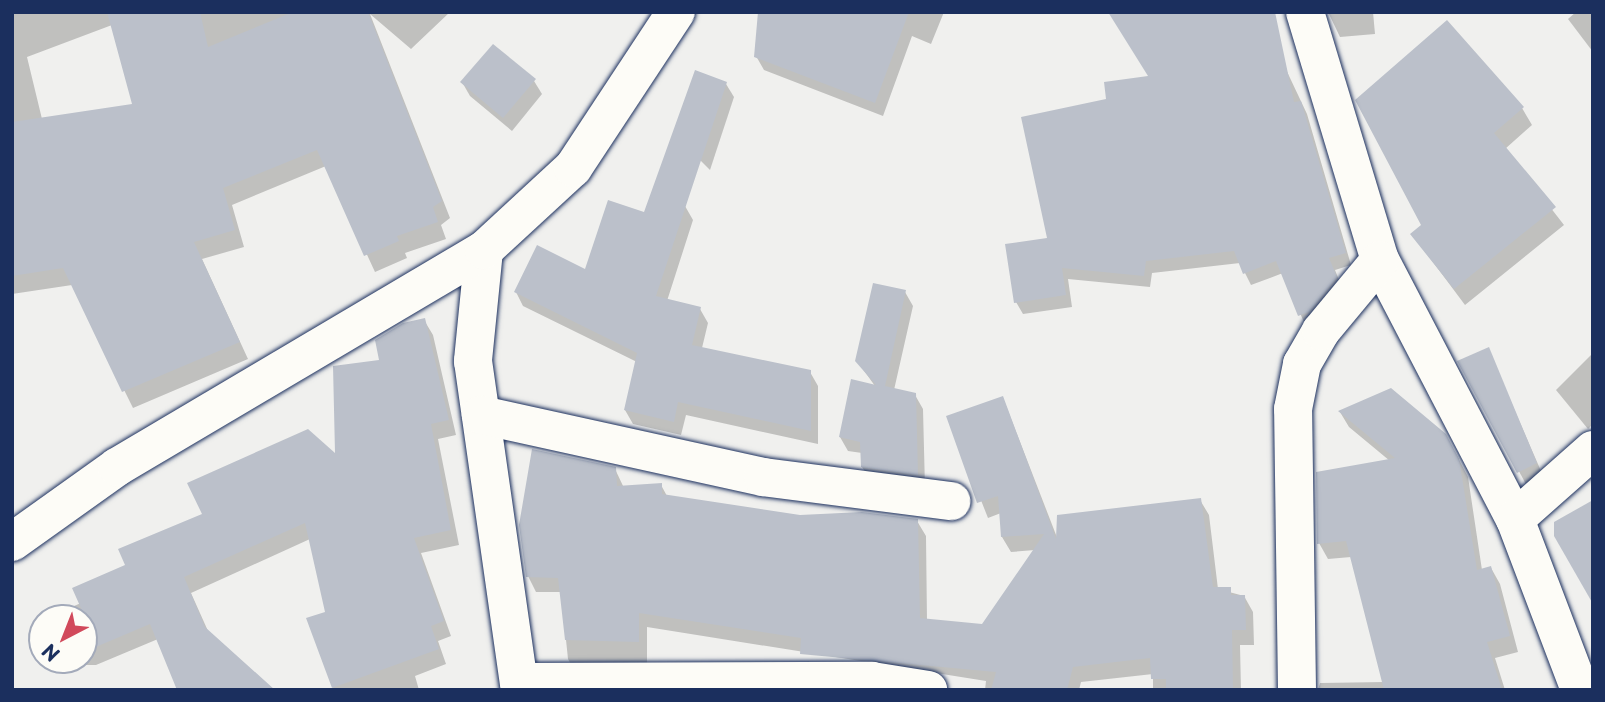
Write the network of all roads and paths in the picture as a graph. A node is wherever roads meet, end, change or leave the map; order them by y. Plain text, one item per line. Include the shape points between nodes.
1 (676, 12) edge
2 (1305, 12) edge
3 (484, 250) junction
4 (1380, 260) junction
5 (481, 415) junction
6 (1593, 450) edge
7 (951, 502) dead end
8 (1515, 519) junction
9 (12, 541) edge
10 (520, 686) edge
11 (928, 690) edge
12 (1297, 690) edge
13 (1580, 690) edge

1 - 3 street via 573,168
2 - 4 street
3 - 5 street via 473,361
3 - 9 street via 117,467
4 - 8 street
4 - 12 street via 1321,331 1302,364 1293,410
5 - 7 street via 762,477
5 - 10 street
6 - 8 street
8 - 13 street
10 - 11 street via 872,681

